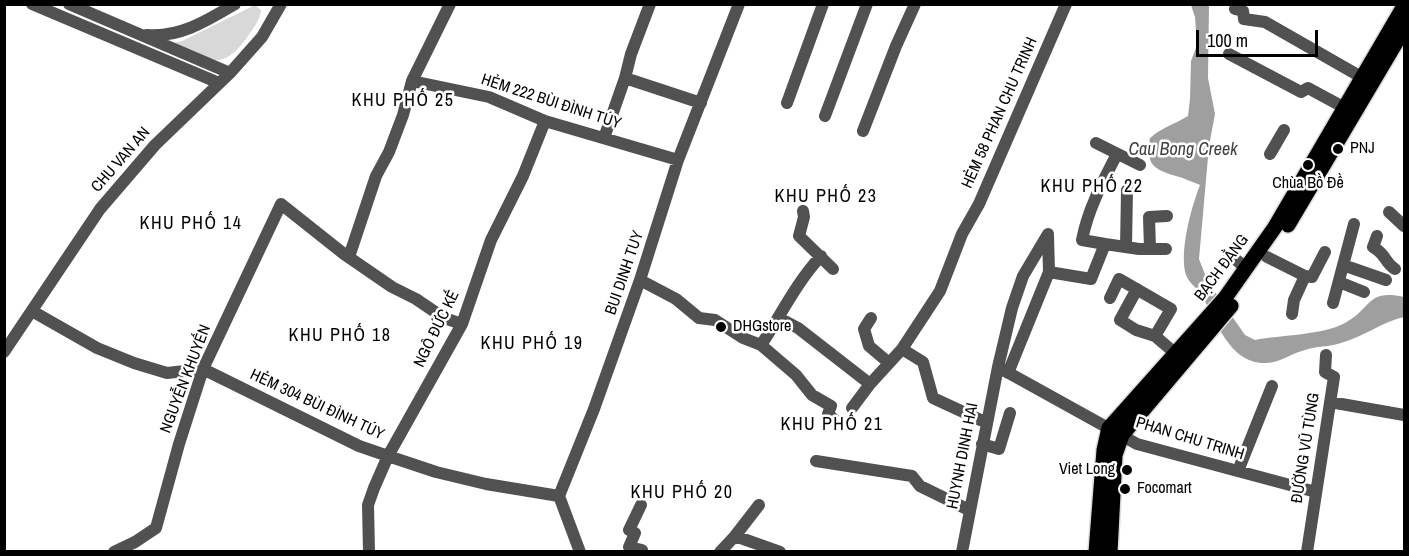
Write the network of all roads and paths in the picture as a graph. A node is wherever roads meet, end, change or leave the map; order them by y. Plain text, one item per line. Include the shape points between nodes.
1 (32, 4) edge
2 (69, 4) edge
3 (235, 4) edge
4 (280, 4) edge
5 (450, 4) edge
6 (739, 4) edge
7 (823, 4) edge
8 (867, 4) edge
9 (915, 4) edge
10 (1066, 4) edge
11 (1404, 6) edge
12 (648, 8) edge
13 (1235, 9) dead end
14 (59, 10) edge
15 (1404, 29) edge
16 (140, 34) junction
17 (1229, 54) dead end
18 (230, 73) junction
19 (625, 78) junction
20 (412, 81) junction
21 (1368, 81) junction
22 (219, 83) junction
23 (701, 103) junction
24 (787, 103) dead end
25 (1345, 108) junction
26 (825, 116) dead end
27 (545, 121) junction
28 (1284, 130) dead end
29 (862, 131) dead end
30 (604, 138) junction
31 (1096, 143) dead end
32 (1117, 154) junction
33 (1270, 154) dead end
34 (678, 160) junction
35 (1140, 165) dead end
36 (1127, 190) dead end
37 (803, 211) dead end
38 (1389, 212) dead end
39 (1167, 216) dead end
40 (1354, 224) dead end
41 (1404, 226) edge
42 (1377, 236) dead end
43 (1105, 244) junction
44 (1126, 247) junction
45 (1150, 249) junction
46 (1166, 249) dead end
47 (1324, 252) dead end
48 (1229, 254) dead end
49 (821, 256) junction
50 (1267, 257) junction
51 (349, 258) junction
52 (1343, 265) junction
53 (833, 268) dead end
54 (1246, 268) junction
55 (1395, 269) dead end
56 (1049, 272) junction
57 (1305, 276) junction
58 (640, 280) junction
59 (1386, 280) dead end
60 (1339, 282) junction
61 (1137, 289) junction
62 (1364, 292) dead end
63 (1110, 298) dead end
64 (1228, 302) junction
65 (1333, 303) dead end
66 (32, 311) junction
67 (1292, 314) dead end
68 (779, 318) junction
69 (871, 318) dead end
70 (462, 324) junction
71 (1208, 325) junction
72 (1155, 336) junction
73 (761, 345) junction
74 (902, 349) junction
75 (4, 352) edge
76 (1176, 354) junction
77 (1326, 355) dead end
78 (889, 363) junction
79 (203, 369) junction
80 (1003, 370) junction
81 (870, 384) junction
82 (1272, 386) dead end
83 (1330, 402) junction
84 (852, 408) dead end
85 (1010, 412) dead end
86 (1404, 415) edge
87 (987, 423) junction
88 (840, 425) dead end
89 (1116, 432) junction
90 (982, 444) junction
91 (388, 456) junction
92 (816, 461) dead end
93 (1238, 471) junction
94 (1316, 492) junction
95 (559, 496) junction
96 (641, 505) dead end
97 (759, 505) dead end
98 (969, 510) junction
99 (735, 536) junction
100 (642, 550) edge
101 (114, 552) edge
102 (369, 552) edge
103 (580, 552) edge
104 (720, 552) edge
105 (780, 552) edge
106 (962, 552) edge
107 (1096, 552) edge
108 (1110, 552) edge
109 (1307, 552) edge

1 - 14 street
2 - 16 street
3 - 16 street via 180,32
4 - 18 street, CHU VAN AN via 262,37
5 - 20 street
6 - 23 street, BUI DINH TUY
7 - 24 street
8 - 26 street
9 - 29 street
10 - 74 street, HẺM 58 PHAN CHU TRINH via 940,291
11 - 21 main road, BẠCH ĐẰNG
12 - 19 street
13 - 21 street via 1244,11 1244,19 1265,22
14 - 22 street
15 - 21 main road, BẠCH ĐẰNG
16 - 18 street
17 - 25 street via 1301,92 1308,88
18 - 22 street, CHU VAN AN
19 - 23 street
19 - 30 street
20 - 27 street, HẺM 222 BÙI ĐÌNH TÚY via 489,97
20 - 51 street
21 - 25 main road, BẠCH ĐẰNG
21 - 50 main road, BẠCH ĐẰNG
22 - 66 street, CHU VAN AN via 155,145 100,209
23 - 34 street, BUI DINH TUY
25 - 54 main road, BẠCH ĐẰNG via 1275,227
27 - 30 street, HẺM 222 BÙI ĐÌNH TÚY
27 - 70 street, NGÔ ĐỨC KẾ via 491,240
28 - 33 street
30 - 34 street, HẺM 222 BÙI ĐÌNH TÚY
31 - 32 street
32 - 35 street
32 - 43 street via 1096,195 1082,240
34 - 58 street, BUI DINH TUY
36 - 44 street
37 - 49 street via 799,236
38 - 41 street
39 - 45 street via 1149,217
40 - 52 street
42 - 55 street via 1373,247 1384,253
43 - 44 street
43 - 56 street via 1091,279
44 - 45 street
45 - 46 street
47 - 57 street via 1312,277
48 - 54 street
49 - 53 street
49 - 68 street via 790,294
50 - 57 street
50 - 64 main road, BẠCH ĐẰNG
51 - 70 street via 444,318
51 - 79 street, NGUYỄN KHUYẾN via 281,204
52 - 59 street
52 - 60 street
54 - 64 main road, BẠCH ĐẰNG
56 - 80 street
56 - 80 street via 1048,234 1018,289
57 - 67 street
58 - 73 street via 676,299 699,318 715,320
58 - 95 street, BUI DINH TUY
60 - 62 street
60 - 65 street
61 - 63 street via 1119,279
61 - 72 street via 1171,309
61 - 72 street via 1120,320
64 - 71 main road, BẠCH ĐẰNG
66 - 75 street, CHU VAN AN
66 - 79 street via 96,348 134,363 167,373
68 - 73 street
68 - 81 street via 798,328
69 - 78 street via 864,328 869,346
70 - 91 street, NGÔ ĐỨC KẾ
71 - 76 main road, BẠCH ĐẰNG
71 - 89 main road, BẠCH ĐẰNG
72 - 76 street
73 - 88 street via 796,375 812,395 831,406 828,414
74 - 78 street, HẺM 58 PHAN CHU TRINH
74 - 87 street via 923,362 933,398
76 - 89 main road, BẠCH ĐẰNG
77 - 83 street, ĐƯỜNG VŨ TÙNG via 1325,372 1334,377
78 - 81 street, HẺM 58 PHAN CHU TRINH
79 - 91 street, HẺM 304 BÙI ĐÌNH TÚY via 359,446
79 - 101 street, NGUYỄN KHUYẾN via 156,528
80 - 87 street, HUYNH DINH HAI
80 - 89 street, PHAN CHU TRINH
81 - 84 street, HẺM 58 PHAN CHU TRINH
82 - 93 street
83 - 86 street
83 - 94 street, ĐƯỜNG VŨ TÙNG
85 - 90 street via 999,449
87 - 90 street, HUYNH DINH HAI
89 - 93 street, PHAN CHU TRINH via 1137,444
89 - 107 main road, BẠCH ĐẰNG via 1104,450
89 - 108 main road, BẠCH ĐẰNG
90 - 98 street, HUYNH DINH HAI
91 - 95 street, HẺM 304 BÙI ĐÌNH TÚY via 486,484
91 - 102 street, NGÔ ĐỨC KẾ via 368,505
92 - 98 street via 912,476 920,486
93 - 94 street, PHAN CHU TRINH
94 - 109 street, ĐƯỜNG VŨ TÙNG
95 - 103 street
96 - 100 street via 629,530 635,533 629,547
97 - 99 street
98 - 106 street, HUYNH DINH HAI
99 - 104 street
99 - 105 street

